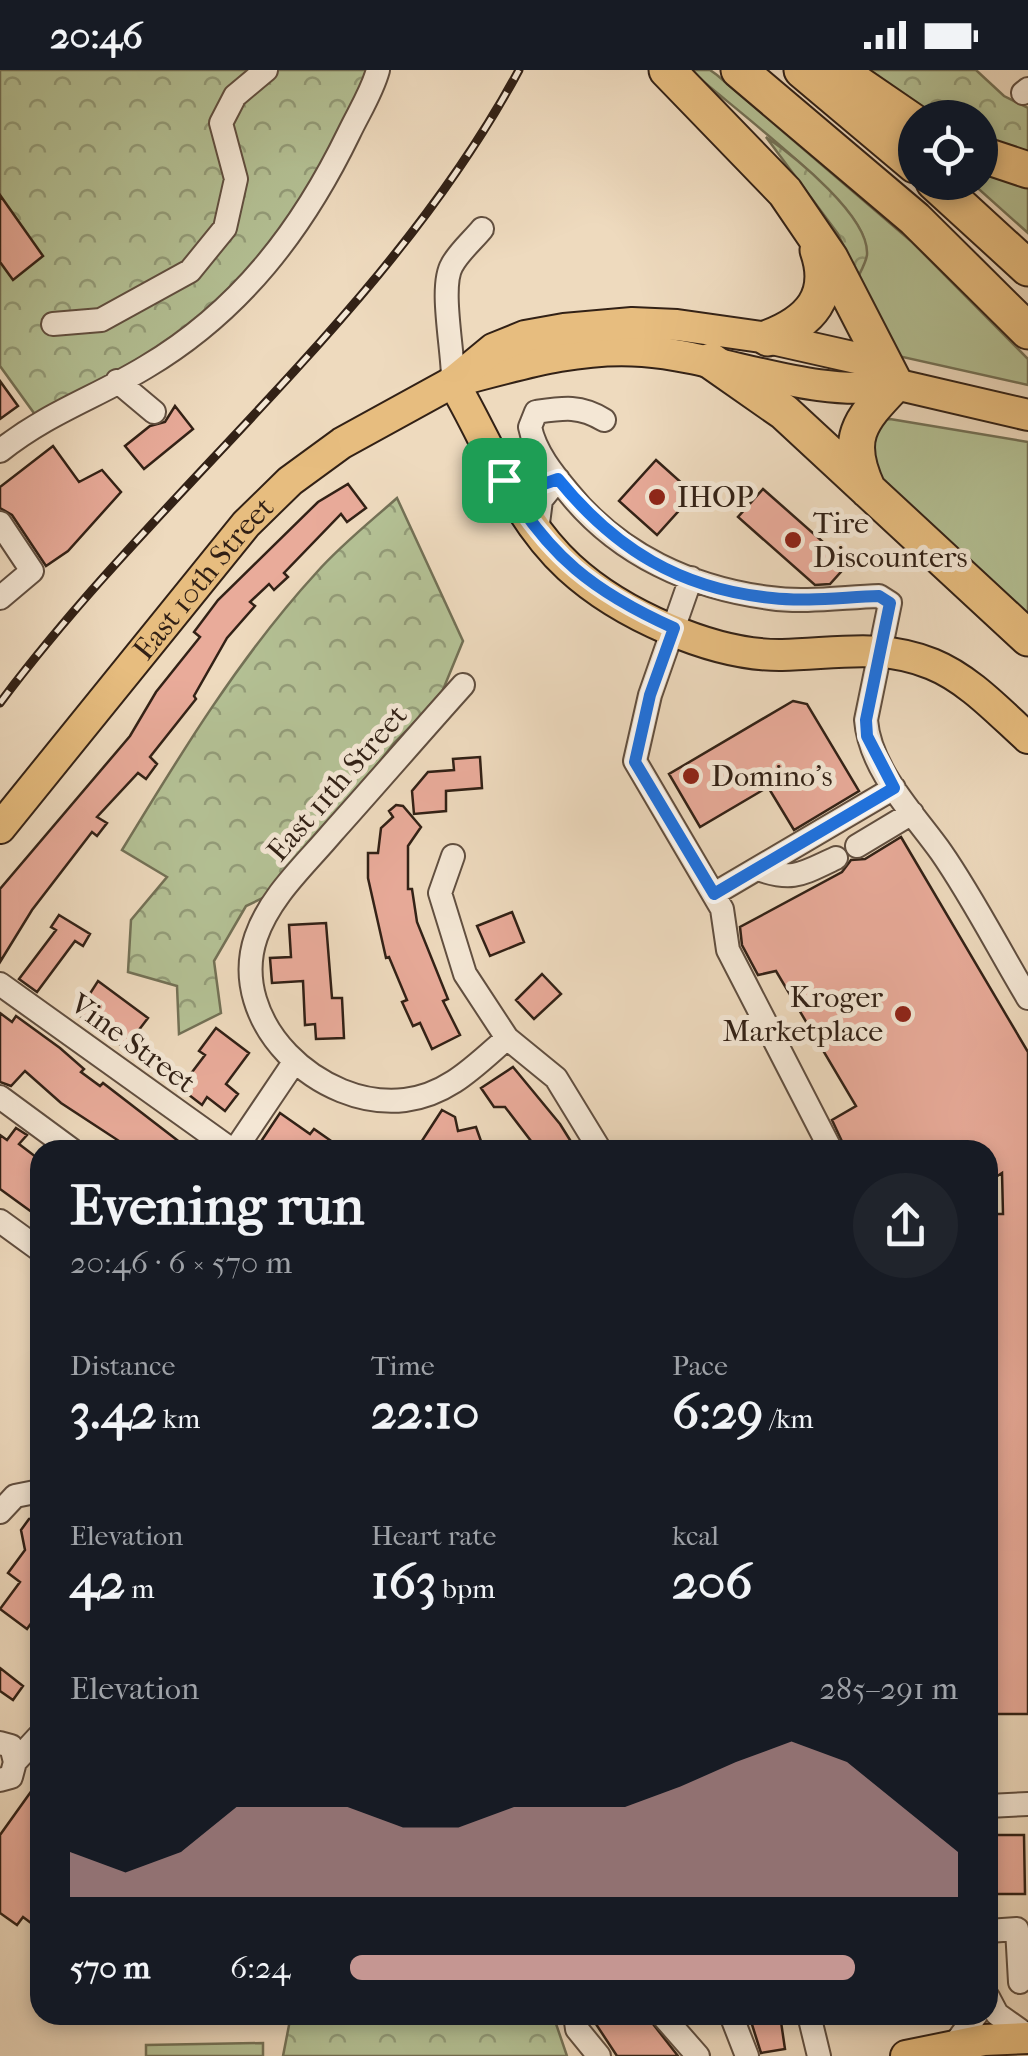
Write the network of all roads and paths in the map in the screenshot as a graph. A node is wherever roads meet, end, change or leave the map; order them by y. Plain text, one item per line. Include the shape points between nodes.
1 (266, 70) edge
2 (378, 70) edge
3 (666, 70) edge
4 (739, 70) edge
5 (802, 70) edge
6 (839, 70) edge
7 (898, 111) edge
8 (898, 151) edge
9 (998, 160) edge
10 (1028, 170) edge
11 (954, 200) edge
12 (482, 229) dead end
13 (815, 239) junction
14 (1028, 268) edge
15 (53, 324) dead end
16 (1028, 331) edge
17 (768, 338) junction
18 (712, 361) junction
19 (117, 381) junction
20 (453, 382) junction
21 (895, 384) junction
22 (154, 412) dead end
23 (1028, 415) edge
24 (604, 420) dead end
25 (0, 450) edge
26 (504, 480) junction
27 (553, 482) junction
28 (868, 490) junction
29 (0, 523) edge
30 (536, 531) junction
31 (691, 578) junction
32 (0, 598) edge
33 (674, 628) junction
34 (1028, 638) edge
35 (883, 640) junction
36 (463, 685) dead end
37 (1028, 715) edge
38 (1028, 738) edge
39 (894, 788) junction
40 (912, 813) junction
41 (0, 828) edge
42 (454, 856) dead end
43 (758, 869) junction
44 (714, 894) junction
45 (2, 991) edge
46 (1028, 998) edge
47 (507, 1038) junction
48 (295, 1061) junction
49 (0, 1097) edge
50 (58, 1140) edge
51 (219, 1140) edge
52 (241, 1140) edge
53 (594, 1140) edge
54 (827, 1140) edge
55 (0, 1221) edge
56 (30, 1243) edge
57 (30, 1492) edge
58 (0, 1512) edge
59 (30, 1743) edge
60 (5, 1762) edge
61 (1028, 1804) edge
62 (998, 1806) edge
63 (998, 1930) edge
64 (1024, 1982) edge
65 (998, 1983) edge
66 (998, 2015) edge
67 (576, 2025) edge
68 (671, 2025) edge
69 (736, 2025) edge
70 (811, 2025) edge
71 (969, 2025) edge
72 (1028, 2037) edge
73 (954, 2045) junction
74 (598, 2056) edge
75 (698, 2056) edge
76 (747, 2056) edge
77 (819, 2056) edge
78 (906, 2056) edge

1 - 15 street via 235,96 221,123 236,179 225,228 190,271 100,320
2 - 19 street via 324,183 268,266 185,342
3 - 13 highway via 760,162
4 - 16 highway via 916,220
5 - 8 highway
6 - 7 highway
9 - 10 highway
11 - 14 highway
12 - 20 street via 450,268
13 - 17 highway via 825,277 819,303 793,328
13 - 21 highway
17 - 20 main road, East 10th Street via 677,324 564,329 493,349
17 - 21 main road, East 10th Street via 870,361
18 - 20 main road, East 10th Street via 604,350
18 - 21 main road, East 10th Street via 851,389
18 - 28 highway via 784,412
19 - 22 street
19 - 25 street via 38,420
20 - 26 main road
20 - 41 main road, East 10th Street via 342,443 246,524
21 - 23 main road
21 - 28 highway via 857,432 855,450
24 - 27 street via 571,407 531,418
26 - 27 street
26 - 30 main road
27 - 30 street
27 - 31 street via 622,546
28 - 34 highway
29 - 32 street via 32,570
30 - 33 main road via 572,570
31 - 33 street
31 - 35 street via 772,598 879,596 890,603
33 - 35 main road via 700,644 782,655
33 - 44 street via 635,762
35 - 37 main road via 920,639 957,655
35 - 38 main road via 968,685
35 - 39 street via 867,736
36 - 48 street, East 11th Street via 261,924 250,974 256,1012
39 - 40 street
39 - 43 street
40 - 43 street via 797,876
40 - 46 street
42 - 47 street via 443,877 443,911 464,974
43 - 44 street
44 - 54 street via 728,950
45 - 51 street, Vine Street
47 - 48 street via 460,1079 404,1100 372,1098
47 - 53 street via 556,1078
48 - 52 street
49 - 50 street
55 - 56 street
57 - 58 street via 15,1496
59 - 60 street
61 - 62 street
63 - 64 street via 1017,1929
64 - 65 street
66 - 72 street
67 - 74 street
68 - 75 street
69 - 76 street
70 - 77 street
71 - 73 street
72 - 73 main road
73 - 78 main road

